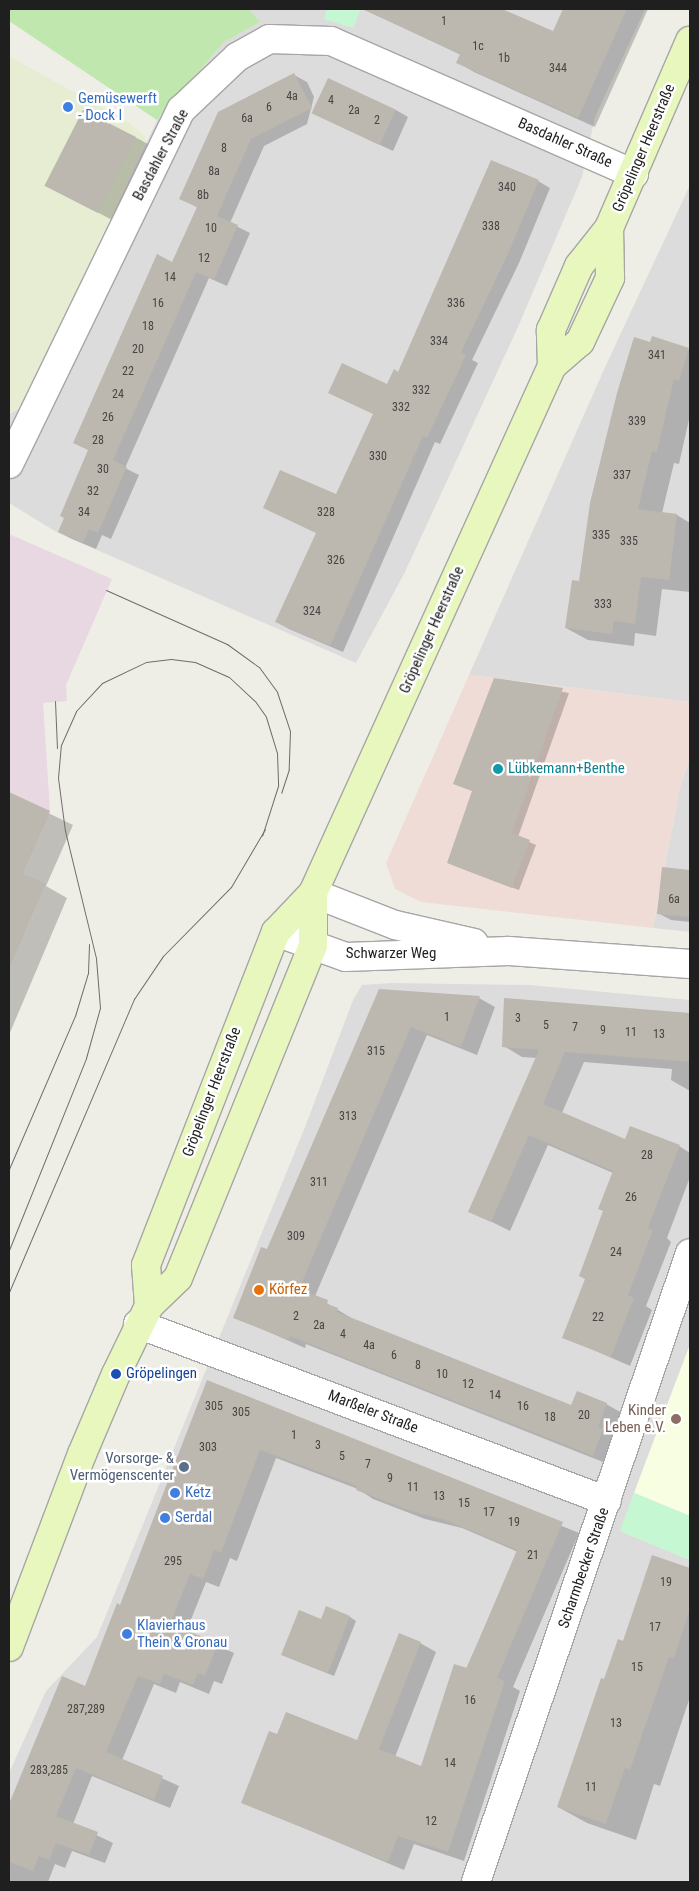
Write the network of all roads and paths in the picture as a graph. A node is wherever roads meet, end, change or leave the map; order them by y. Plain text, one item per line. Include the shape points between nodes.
1 (690, 41) edge
2 (634, 174) junction
3 (9, 464) edge
4 (313, 893) junction
5 (276, 932) junction
6 (313, 946) junction
7 (510, 951) junction
8 (690, 964) edge
9 (690, 1253) edge
10 (143, 1315) junction
11 (607, 1501) junction
12 (9, 1647) edge
13 (476, 1882) edge

1 - 2 main road, Gröpelinger Heerstraße
2 - 3 street, Basdahler Straße via 331,41 270,39 237,56 181,110
2 - 4 main road, Gröpelinger Heerstraße via 609,228 610,278 580,342 552,366
4 - 5 main road, Gröpelinger Heerstraße
4 - 6 main road, Gröpelinger Heerstraße
4 - 7 street, Schwarzer Weg via 395,925
5 - 6 street, Schwarzer Weg
5 - 10 main road, Gröpelinger Heerstraße via 146,1265
6 - 7 street, Schwarzer Weg via 346,958
6 - 10 main road, Gröpelinger Heerstraße via 178,1278
7 - 8 street, Schwarzer Weg
9 - 11 street, Scharmbecker Straße
10 - 11 street, Marßeler Straße
10 - 12 main road, Gröpelinger Heerstraße via 82,1454
11 - 13 street, Scharmbecker Straße

